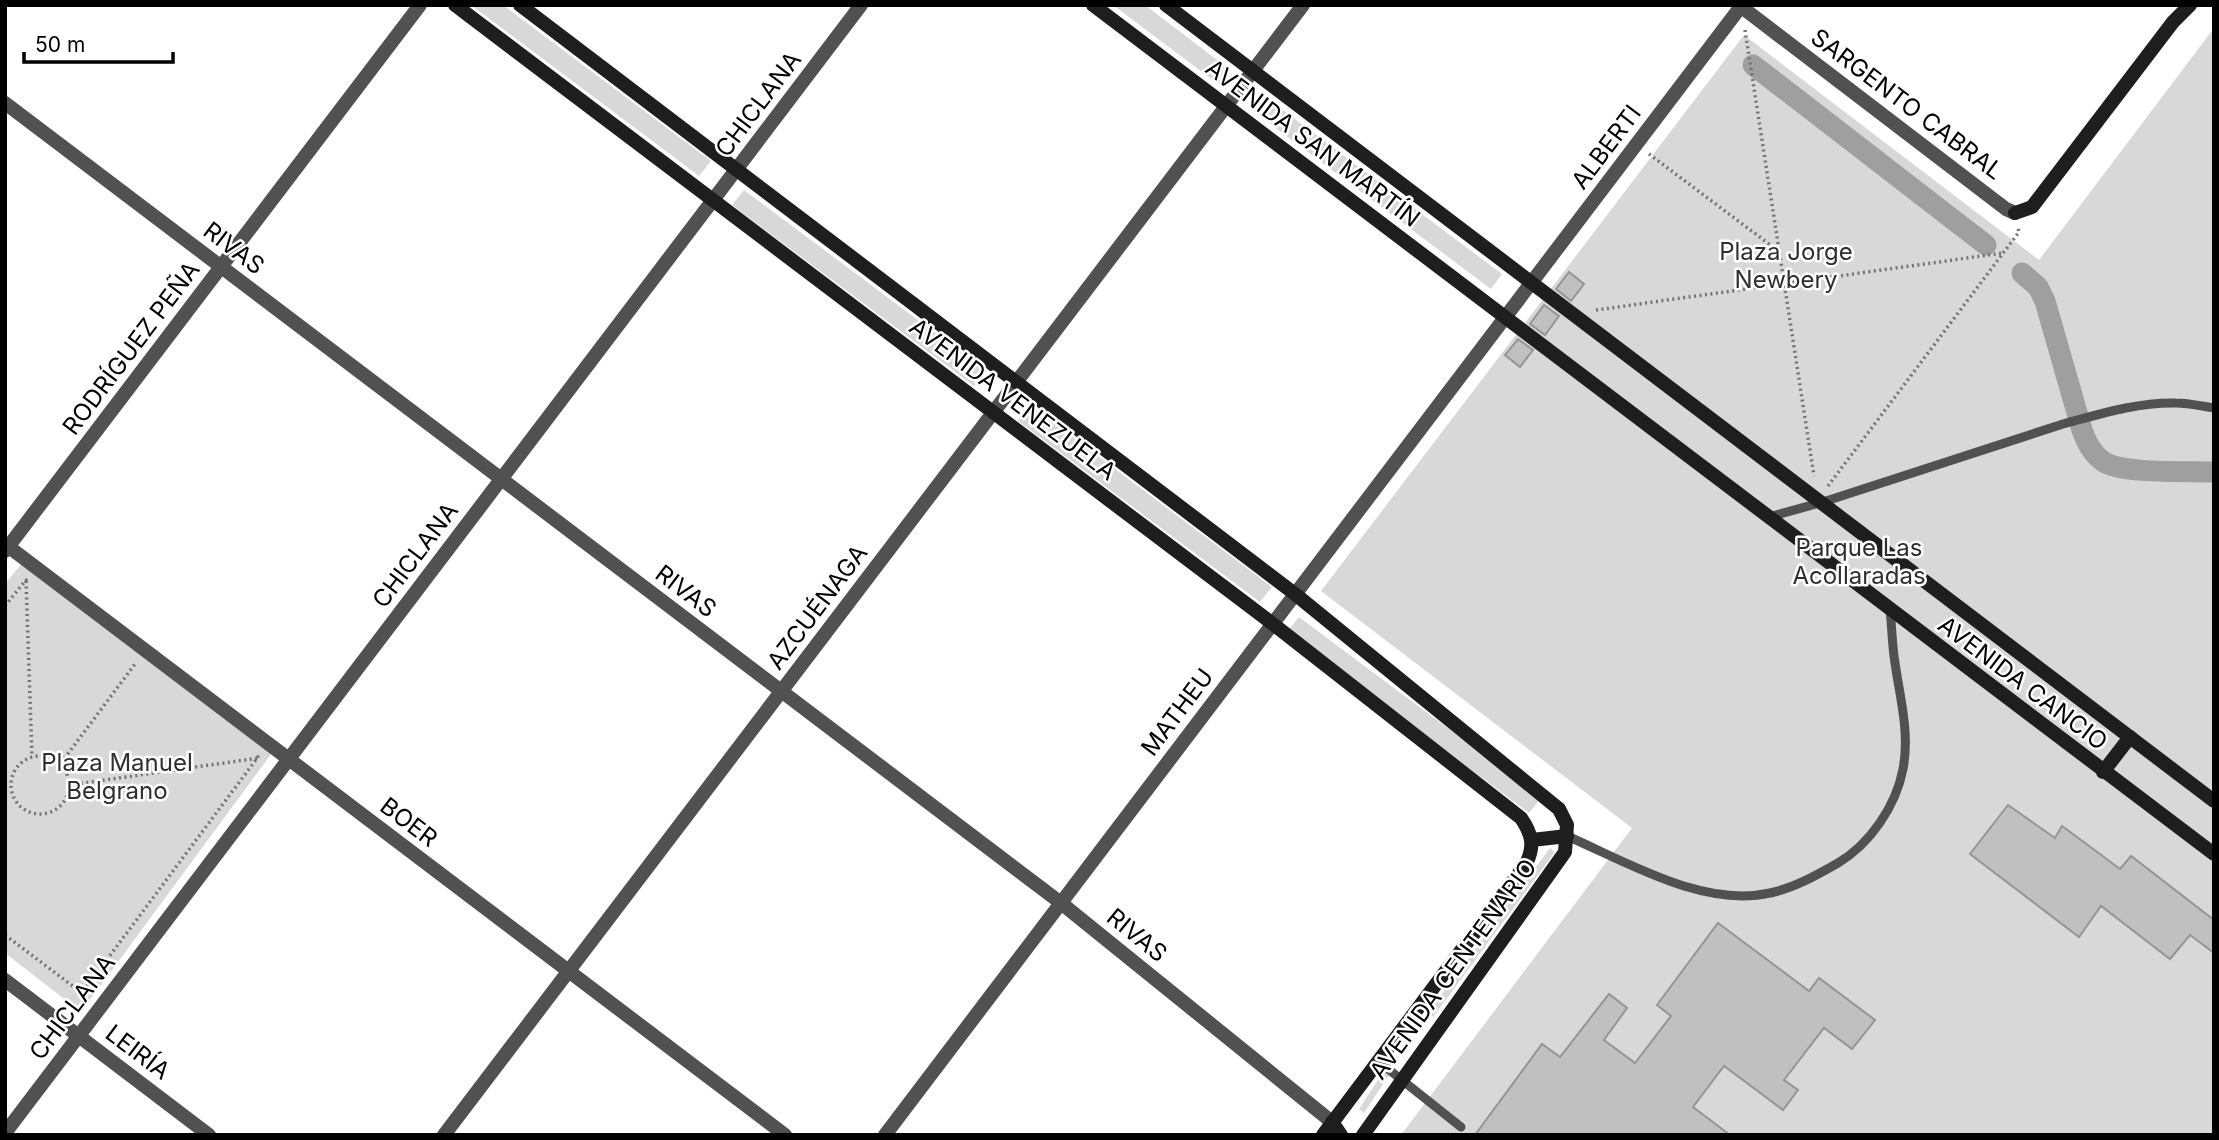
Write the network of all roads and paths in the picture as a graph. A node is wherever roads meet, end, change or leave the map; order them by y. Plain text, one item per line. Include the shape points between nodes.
1 (420, 5) edge
2 (455, 5) edge
3 (520, 5) edge
4 (861, 5) edge
5 (1093, 5) edge
6 (1166, 5) edge
7 (1303, 5) edge
8 (2184, 5) edge
9 (2190, 5) edge
10 (1741, 6) edge
11 (2174, 22) junction
12 (1253, 71) junction
13 (5, 103) edge
14 (1226, 106) junction
15 (1636, 144) junction
16 (737, 170) junction
17 (713, 200) junction
18 (2015, 213) junction
19 (1779, 251) junction
20 (2003, 253) junction
21 (221, 267) junction
22 (1532, 282) junction
23 (1784, 283) junction
24 (1573, 313) junction
25 (1506, 317) junction
26 (1016, 382) junction
27 (2214, 408) edge
28 (993, 413) junction
29 (501, 479) junction
30 (1820, 501) junction
31 (1767, 517) junction
32 (6, 547) edge
33 (1295, 594) junction
34 (1890, 610) junction
35 (1273, 624) junction
36 (135, 664) dead end
37 (781, 692) junction
38 (2130, 737) junction
39 (32, 757) junction
40 (258, 757) junction
41 (289, 759) junction
42 (60, 764) junction
43 (2102, 772) junction
44 (70, 785) junction
45 (12, 790) junction
46 (5, 791) edge
47 (2214, 801) edge
48 (1567, 831) junction
49 (1532, 840) junction
50 (2214, 855) edge
51 (1061, 903) junction
52 (5, 935) edge
53 (569, 971) junction
54 (5, 980) edge
55 (79, 1036) junction
56 (1378, 1062) junction
57 (1401, 1080) junction
58 (1461, 1127) dead end
59 (1337, 1128) edge
60 (5, 1133) edge
61 (209, 1135) edge
62 (444, 1135) edge
63 (785, 1135) edge
64 (885, 1135) edge
65 (1323, 1135) edge
66 (1363, 1135) edge

1 - 21 street, RODRÍGUEZ PEÑA
2 - 17 street, AVENIDA VENEZUELA
3 - 16 street, AVENIDA VENEZUELA
4 - 16 street, CHICLANA
5 - 14 street, AVENIDA SAN MARTÍN
6 - 12 street, AVENIDA SAN MARTÍN
7 - 12 street, AZCUÉNAGA
8 - 11 street
9 - 11 street
10 - 15 street, ALBERTI
10 - 18 street, SARGENTO CABRAL
10 - 19 path
11 - 18 street via 2032,207
12 - 14 street, AZCUÉNAGA
12 - 22 street, AVENIDA SAN MARTÍN
13 - 21 street, RIVAS
14 - 25 street, AVENIDA SAN MARTÍN
14 - 26 street, AZCUÉNAGA
15 - 19 path
15 - 22 street, ALBERTI
16 - 17 street, CHICLANA
16 - 26 street, AVENIDA VENEZUELA
17 - 28 street, AVENIDA VENEZUELA
17 - 29 street, CHICLANA
18 - 20 path via 2019,232
19 - 23 path
20 - 23 path
20 - 30 path
21 - 29 street, RIVAS
21 - 32 street, RODRÍGUEZ PEÑA
22 - 24 street, AVENIDA CANCIO
22 - 25 street, ALBERTI
23 - 24 path
23 - 30 path
24 - 30 street, AVENIDA CANCIO
25 - 31 street, AVENIDA CANCIO
25 - 33 street, MATHEU
26 - 28 street, AZCUÉNAGA
26 - 33 street, AVENIDA VENEZUELA
27 - 30 lane via 2177,402 2104,414
28 - 35 street, AVENIDA VENEZUELA
28 - 37 street, AZCUÉNAGA
29 - 37 street, RIVAS
29 - 41 street, CHICLANA
30 - 31 lane
30 - 38 street, AVENIDA CANCIO
31 - 34 street, AVENIDA CANCIO
32 - 39 path via 26,580
32 - 41 street, BOER
33 - 35 street, MATHEU
33 - 48 street, AVENIDA VENEZUELA via 1551,801
34 - 43 street, AVENIDA CANCIO
34 - 48 lane via 1906,742 1903,771 1875,831 1846,858 1770,893 1736,897 1670,881
35 - 49 street, AVENIDA VENEZUELA via 1521,818
35 - 51 street, MATHEU
36 - 42 path
37 - 51 street, RIVAS
37 - 53 street, AZCUÉNAGA
38 - 43 street
38 - 47 street, AVENIDA CANCIO
39 - 42 path
39 - 45 path via 15,771
40 - 41 path
40 - 44 path
40 - 52 path via 82,993
41 - 53 street, BOER
41 - 55 street, CHICLANA
42 - 44 path
43 - 50 street, AVENIDA CANCIO
44 - 45 path via 63,804 42,815 23,809
45 - 46 path
48 - 49 street
48 - 57 street, AVENIDA CENTENARIO via 1565,852
49 - 56 street, AVENIDA CENTENARIO via 1526,864
51 - 59 street, RIVAS
51 - 64 street, MATHEU
53 - 62 street, AZCUÉNAGA
53 - 63 street, BOER
54 - 55 street, LEIRÍA
55 - 60 street, CHICLANA
55 - 61 street, LEIRÍA
56 - 57 lane
56 - 59 street, AVENIDA CENTENARIO
57 - 58 lane
57 - 66 street, AVENIDA CENTENARIO
59 - 65 street, AVENIDA CENTENARIO

